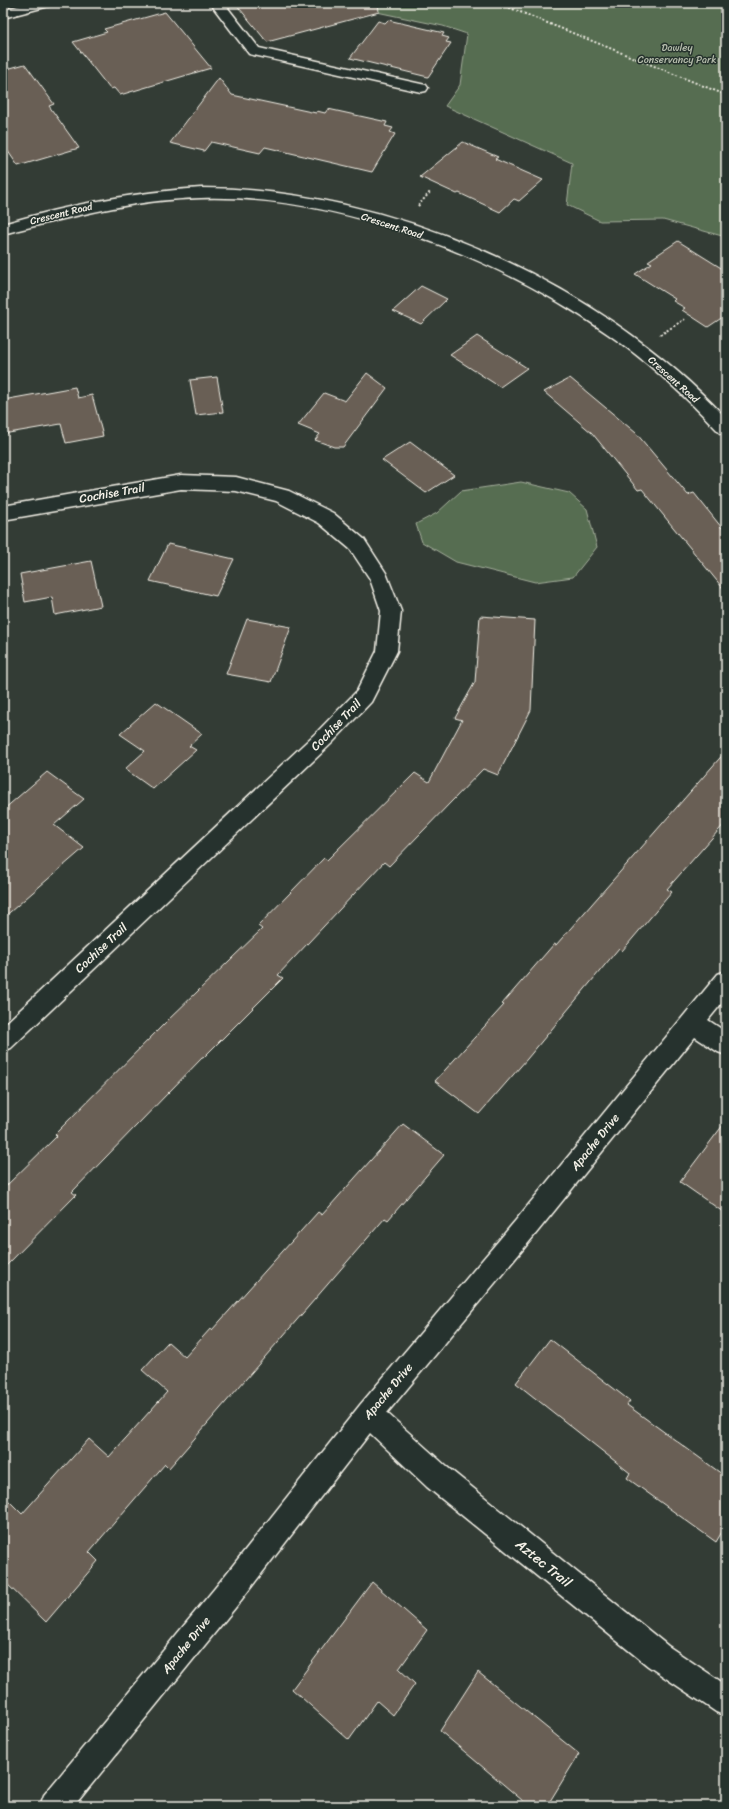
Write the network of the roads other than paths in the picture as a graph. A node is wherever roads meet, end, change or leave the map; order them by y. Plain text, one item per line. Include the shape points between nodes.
1 (44, 3) edge
2 (217, 3) edge
3 (3, 14) edge
4 (421, 88) dead end
5 (3, 229) edge
6 (726, 429) edge
7 (3, 513) edge
8 (726, 981) edge
9 (693, 1023) junction
10 (3, 1041) edge
11 (726, 1045) edge
12 (369, 1414) junction
13 (726, 1702) edge
14 (55, 1806) edge

1 - 3 street
2 - 4 street via 254,51
5 - 6 street, Crescent Road via 50,214 124,199 172,194 231,193 296,200 348,211 401,226 493,262 586,312 657,362
7 - 10 street, Cochise Trail via 181,482 236,484 282,496 326,518 357,544 379,578 391,611 387,651 364,696 325,738
8 - 9 street, Apache Drive
9 - 11 street
9 - 12 street, Apache Drive
12 - 13 street, Aztec Trail via 443,1482 658,1656
12 - 14 street, Apache Drive

